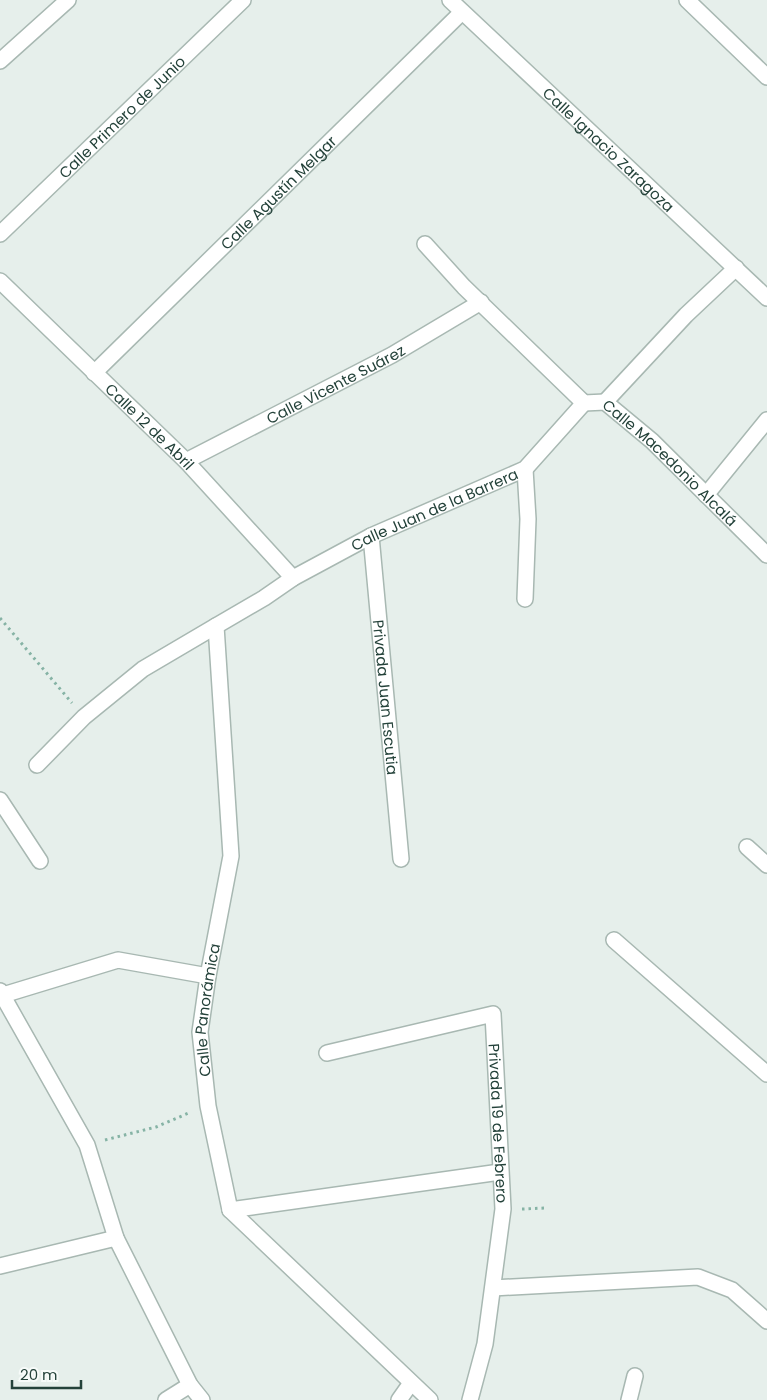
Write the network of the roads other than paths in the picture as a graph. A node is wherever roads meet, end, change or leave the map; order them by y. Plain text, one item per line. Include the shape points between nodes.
1 (68, 0) edge
2 (243, 0) edge
3 (450, 0) edge
4 (687, 0) edge
5 (462, 12) junction
6 (0, 60) edge
7 (767, 77) edge
8 (0, 234) edge
9 (424, 244) dead end
10 (736, 268) junction
11 (0, 281) edge
12 (767, 298) edge
13 (481, 302) junction
14 (94, 373) junction
15 (605, 402) junction
16 (584, 403) junction
17 (767, 420) edge
18 (186, 461) junction
19 (525, 469) junction
20 (706, 495) junction
21 (371, 536) junction
22 (767, 555) edge
23 (293, 578) junction
24 (525, 599) dead end
25 (216, 626) junction
26 (37, 765) dead end
27 (0, 800) edge
28 (747, 847) dead end
29 (401, 859) dead end
30 (40, 861) dead end
31 (767, 865) edge
32 (614, 940) dead end
33 (208, 976) junction
34 (2, 993) edge
35 (327, 1053) dead end
36 (767, 1074) edge
37 (500, 1172) junction
38 (230, 1210) junction
39 (116, 1238) junction
40 (0, 1266) edge
41 (492, 1288) junction
42 (767, 1321) edge
43 (635, 1376) dead end
44 (411, 1383) junction
45 (190, 1385) junction
46 (166, 1400) edge
47 (202, 1400) edge
48 (399, 1400) edge
49 (430, 1400) edge
50 (470, 1400) edge
51 (629, 1400) edge

1 - 6 street
2 - 8 street, Calle Primero de Junio
3 - 5 street, Calle Ignacio Zaragoza
4 - 7 street
5 - 10 street, Calle Ignacio Zaragoza
5 - 14 street, Calle Agustín Melgar
9 - 13 street, Calle Macedonio Alcalá
10 - 12 street, Calle Ignacio Zaragoza
10 - 15 street via 686,315
11 - 14 street, Calle 12 de Abril
13 - 16 street, Calle Macedonio Alcalá
13 - 18 street, Calle Vicente Suárez via 392,355
14 - 18 street, Calle 12 de Abril
15 - 16 street, Calle Macedonio Alcalá
15 - 20 street, Calle Macedonio Alcalá via 652,441
16 - 19 street, Calle Juan de la Barrera
17 - 20 street
18 - 23 street, Calle 12 de Abril
19 - 21 street, Calle Juan de la Barrera
19 - 24 street via 528,519
20 - 22 street, Calle Macedonio Alcalá
21 - 23 street, Calle Juan de la Barrera
21 - 29 street, Privada Juan Escutia
23 - 25 street
25 - 26 street via 143,669 84,717
25 - 33 street, Calle Panorámica via 231,856
27 - 30 street
28 - 31 street
32 - 36 street
33 - 34 street via 118,960
33 - 38 street, Calle Panorámica via 200,1032 208,1106
34 - 39 street via 87,1145
35 - 37 street, Privada 19 de Febrero via 492,1014
37 - 38 street
37 - 41 street, Privada 19 de Febrero via 503,1209
38 - 44 street
39 - 40 street
39 - 45 street
41 - 42 street via 698,1277 732,1290
41 - 50 street, Privada 19 de Febrero via 485,1344
43 - 51 street
44 - 48 street
44 - 49 street
45 - 46 street
45 - 47 street

